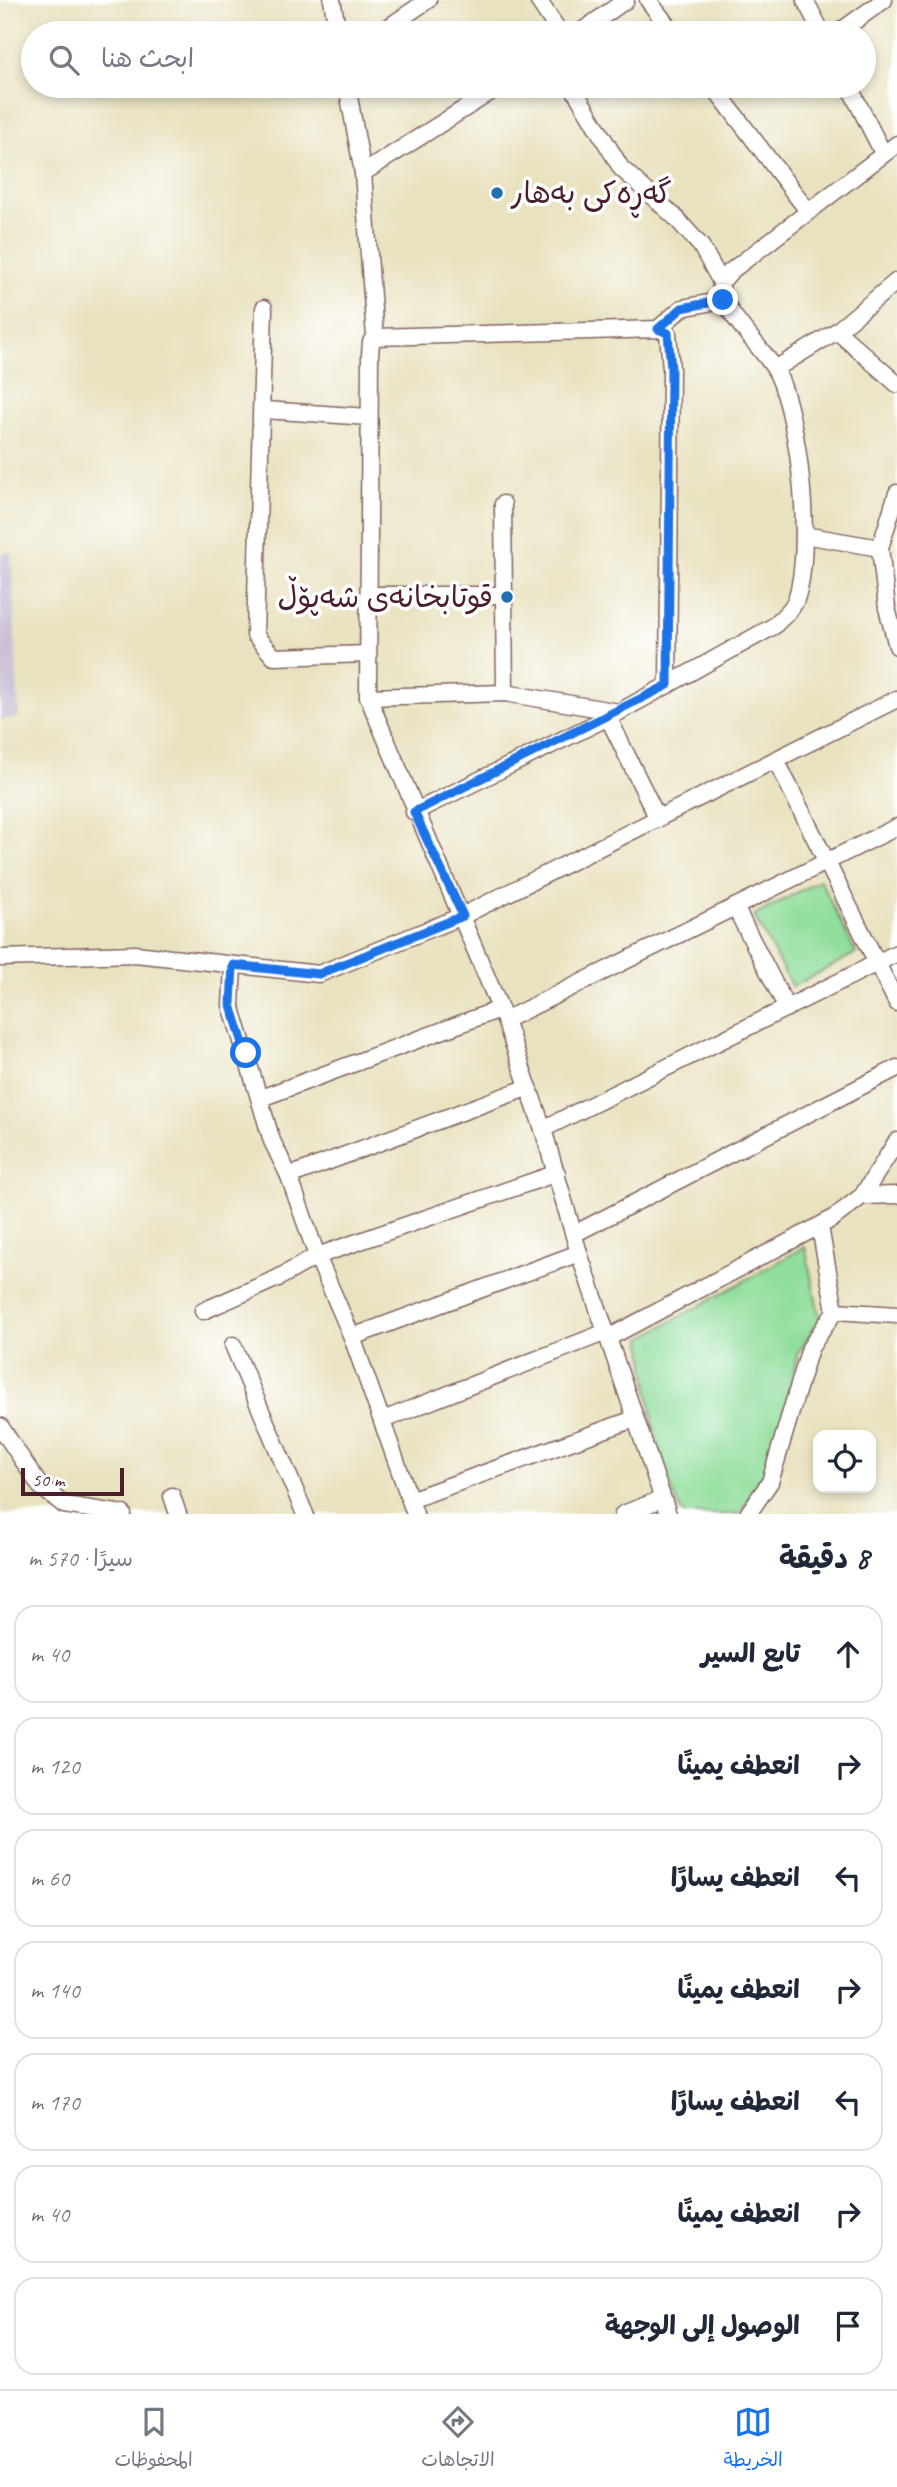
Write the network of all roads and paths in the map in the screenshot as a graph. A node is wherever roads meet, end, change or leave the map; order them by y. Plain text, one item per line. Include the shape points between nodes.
1 (332, 0) edge
2 (428, 0) edge
3 (538, 0) edge
4 (625, 0) edge
5 (648, 0) edge
6 (805, 0) edge
7 (884, 0) edge
8 (336, 21) edge
9 (397, 21) edge
10 (552, 21) edge
11 (596, 21) edge
12 (664, 21) edge
13 (816, 21) edge
14 (855, 21) edge
15 (349, 98) edge
16 (481, 98) edge
17 (579, 98) edge
18 (722, 98) edge
19 (855, 98) edge
20 (897, 144) edge
21 (883, 153) junction
22 (363, 173) junction
23 (808, 211) junction
24 (897, 281) edge
25 (721, 282) junction
26 (723, 300) junction
27 (264, 308) dead end
28 (658, 329) junction
29 (837, 331) junction
30 (375, 337) junction
31 (775, 369) junction
32 (897, 384) edge
33 (264, 410) junction
34 (369, 417) junction
35 (897, 494) edge
36 (503, 504) dead end
37 (804, 535) junction
38 (880, 548) junction
39 (504, 595) junction
40 (368, 596) junction
41 (892, 604) edge
42 (897, 646) edge
43 (368, 654) junction
44 (668, 685) junction
45 (505, 693) junction
46 (368, 697) junction
47 (897, 699) edge
48 (613, 715) junction
49 (776, 760) junction
50 (414, 812) junction
51 (658, 818) junction
52 (897, 827) edge
53 (827, 862) junction
54 (736, 907) junction
55 (463, 916) junction
56 (897, 953) edge
57 (0, 958) edge
58 (877, 963) junction
59 (233, 965) junction
60 (897, 1003) edge
61 (787, 1008) junction
62 (503, 1014) junction
63 (897, 1068) edge
64 (529, 1087) junction
65 (261, 1098) junction
66 (543, 1129) junction
67 (897, 1141) edge
68 (557, 1173) junction
69 (289, 1176) junction
70 (897, 1195) edge
71 (862, 1196) junction
72 (820, 1227) junction
73 (575, 1234) junction
74 (579, 1254) junction
75 (317, 1256) junction
76 (203, 1311) dead end
77 (835, 1311) junction
78 (897, 1315) edge
79 (607, 1335) junction
80 (352, 1337) junction
81 (233, 1345) dead end
82 (634, 1419) junction
83 (383, 1420) junction
84 (0, 1426) edge
85 (172, 1496) dead end
86 (413, 1507) edge
87 (665, 1507) edge
88 (123, 1514) edge
89 (178, 1514) edge
90 (305, 1514) edge
91 (623, 1514) edge
92 (748, 1514) edge

1 - 8 street
2 - 9 street
3 - 10 street
4 - 11 street
5 - 12 street
6 - 13 street
7 - 14 street
15 - 22 street
16 - 22 street
17 - 25 street via 621,168 701,246
18 - 23 street
19 - 21 street
20 - 21 street
21 - 23 street
22 - 30 street
23 - 25 street
24 - 29 street
25 - 26 street
26 - 28 street via 682,308
26 - 31 street
27 - 33 street
28 - 30 street
28 - 44 street via 668,333 671,369
29 - 31 street
29 - 32 street
30 - 34 street via 370,355
31 - 37 street via 795,432
33 - 34 street
33 - 43 street via 255,635 274,657
34 - 40 street
35 - 38 street
36 - 39 street
37 - 38 street
37 - 44 street via 794,605 774,626
38 - 41 street
39 - 40 street
39 - 45 street
40 - 43 street
41 - 42 street
43 - 46 street
44 - 48 street
45 - 46 street
45 - 48 street
46 - 50 street
47 - 49 street
48 - 50 street
48 - 51 street
49 - 51 street
49 - 53 street
50 - 55 street
51 - 55 street
52 - 53 street
53 - 54 street
53 - 58 street
54 - 61 street
54 - 62 street
55 - 59 street via 319,974
55 - 62 street
56 - 58 street
57 - 59 street via 135,954
58 - 60 street
58 - 61 street
59 - 65 street via 231,1005
61 - 66 street
62 - 64 street
62 - 65 street
63 - 73 street
64 - 66 street
64 - 69 street
65 - 69 street via 272,1141
66 - 68 street
67 - 71 street
68 - 73 street
68 - 75 street
69 - 75 street
70 - 71 street
71 - 72 street
72 - 77 street
72 - 79 street
73 - 74 street
74 - 79 street
74 - 80 street
75 - 76 street
75 - 80 street
77 - 78 street
77 - 92 street via 810,1348 769,1482
79 - 82 street
79 - 83 street
80 - 83 street
81 - 90 street
82 - 86 street
82 - 87 street
83 - 86 street
84 - 88 street via 40,1486 64,1505
85 - 89 street
87 - 91 street

